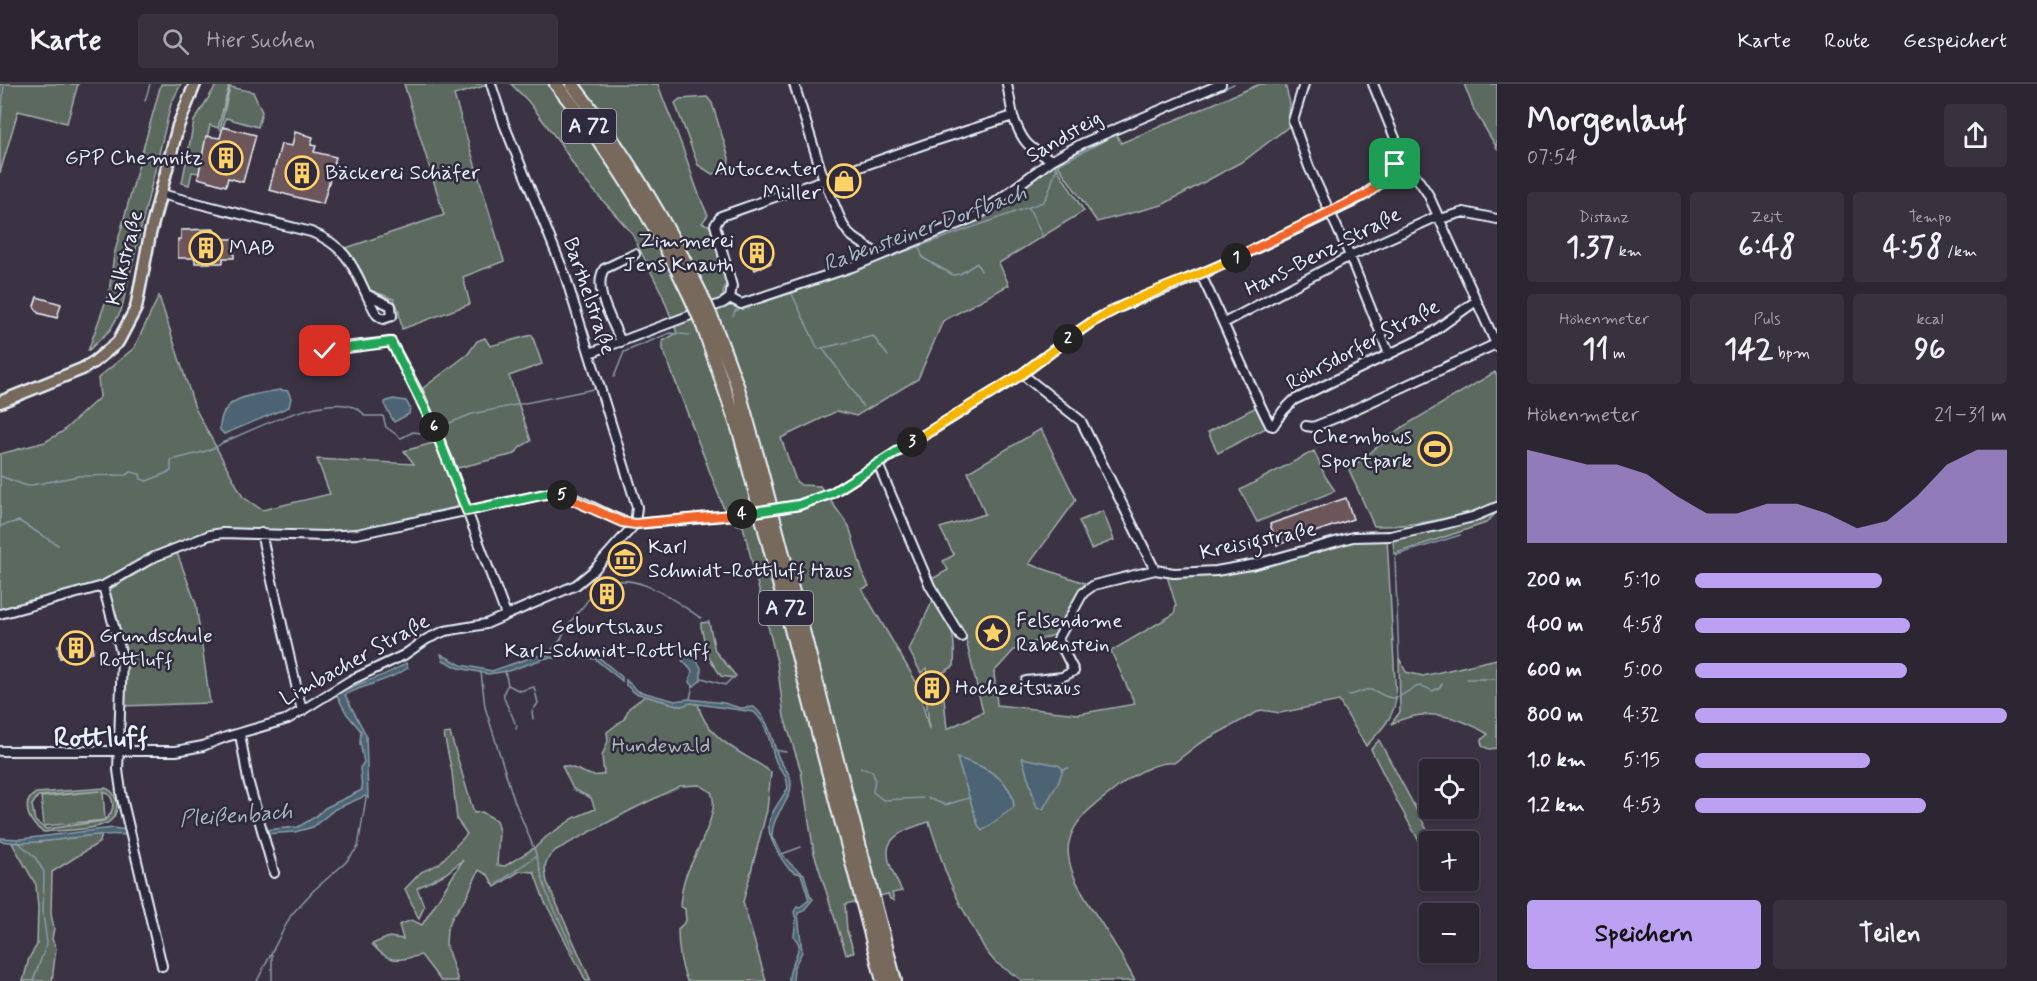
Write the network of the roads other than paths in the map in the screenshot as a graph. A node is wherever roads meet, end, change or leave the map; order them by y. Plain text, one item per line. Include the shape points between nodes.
1 (195, 84) edge
2 (491, 84) edge
3 (556, 84) edge
4 (572, 84) edge
5 (794, 84) edge
6 (1007, 84) edge
7 (1221, 84) edge
8 (1304, 84) edge
9 (1373, 84) edge
10 (1013, 116) junction
11 (1399, 159) junction
12 (1052, 160) junction
13 (824, 180) junction
14 (161, 194) junction
15 (1331, 213) junction
16 (1439, 217) junction
17 (1497, 219) edge
18 (635, 254) dead end
19 (879, 255) junction
20 (1350, 256) junction
21 (1201, 275) junction
22 (368, 295) dead end
23 (696, 296) junction
24 (730, 298) junction
25 (1476, 301) junction
26 (1224, 323) junction
27 (708, 324) junction
28 (621, 342) junction
29 (1496, 345) edge
30 (323, 349) dead end
31 (590, 353) junction
32 (1389, 354) junction
33 (1022, 374) junction
34 (36, 387) junction
35 (0, 394) edge
36 (0, 402) edge
37 (1306, 426) dead end
38 (878, 464) junction
39 (1497, 507) edge
40 (467, 511) junction
41 (635, 524) junction
42 (261, 533) junction
43 (1155, 570) junction
44 (104, 586) junction
45 (0, 615) edge
46 (506, 615) junction
47 (961, 637) dead end
48 (1026, 681) dead end
49 (302, 711) junction
50 (240, 734) junction
51 (0, 751) edge
52 (119, 752) junction
53 (274, 873) dead end
54 (162, 966) dead end
55 (883, 981) edge
56 (895, 981) edge

1 - 14 main road, Kalkstraße via 178,126
2 - 31 street, Barthelstraße via 565,275
3 - 23 highway, A 72 via 631,187
4 - 23 highway, A 72 via 647,191 680,249
5 - 13 street
6 - 10 street
7 - 12 street, Sandsteig via 1113,129
8 - 15 street via 1293,121
9 - 11 street via 1397,143
10 - 12 street via 1024,142
10 - 13 street
11 - 15 street via 1373,189
11 - 16 street via 1412,169
12 - 19 street, Sandsteig via 977,216
13 - 19 street via 850,235
13 - 24 street via 718,218 716,229 732,286
14 - 22 street, Kalkstraße via 330,240 348,258
14 - 34 main road, Kalkstraße via 136,308 118,342 88,366
15 - 20 street
15 - 21 street
16 - 17 street, Hans-Benz-Straße via 1464,212
16 - 20 street, Hans-Benz-Straße
16 - 25 street
18 - 28 street via 604,269 600,279 600,291
19 - 24 street, Sandsteig via 747,303
20 - 26 street, Hans-Benz-Straße
20 - 32 street
21 - 26 street
21 - 33 street via 1100,317
23 - 27 highway, A 72, bridge
24 - 28 street
25 - 29 street
25 - 32 street, Röhrsdorfer Straße via 1427,336
26 - 32 street, Röhrsdorfer Straße via 1273,426 1294,400
27 - 55 highway, A 72
27 - 56 highway, A 72 via 741,397 758,455
28 - 31 street
29 - 37 street via 1338,417
30 - 40 street via 391,342 435,430
31 - 41 street, Barthelstraße via 637,508
33 - 38 street
33 - 43 street via 1081,421
34 - 35 main road, Kalkstraße
34 - 36 main road, Kalkstraße
38 - 41 street, bridge via 832,493 799,505
38 - 47 street via 930,586
39 - 43 street, Kreisigstraße via 1437,526 1389,536 1353,537 1226,569 1174,573
40 - 41 street via 557,493
40 - 42 street via 357,534
40 - 46 street
41 - 46 street, Limbacher Straße via 586,578
42 - 44 street via 210,535 154,557
42 - 49 street
43 - 48 street, Kreisigstraße via 1089,587 1058,639 1074,671 1062,677
44 - 45 street
44 - 52 street via 122,656
46 - 49 street, Limbacher Straße via 427,639
49 - 50 street, Limbacher Straße
50 - 52 street, Limbacher Straße via 176,751
50 - 53 street via 248,780
51 - 52 street, Limbacher Straße
52 - 54 street via 127,826

